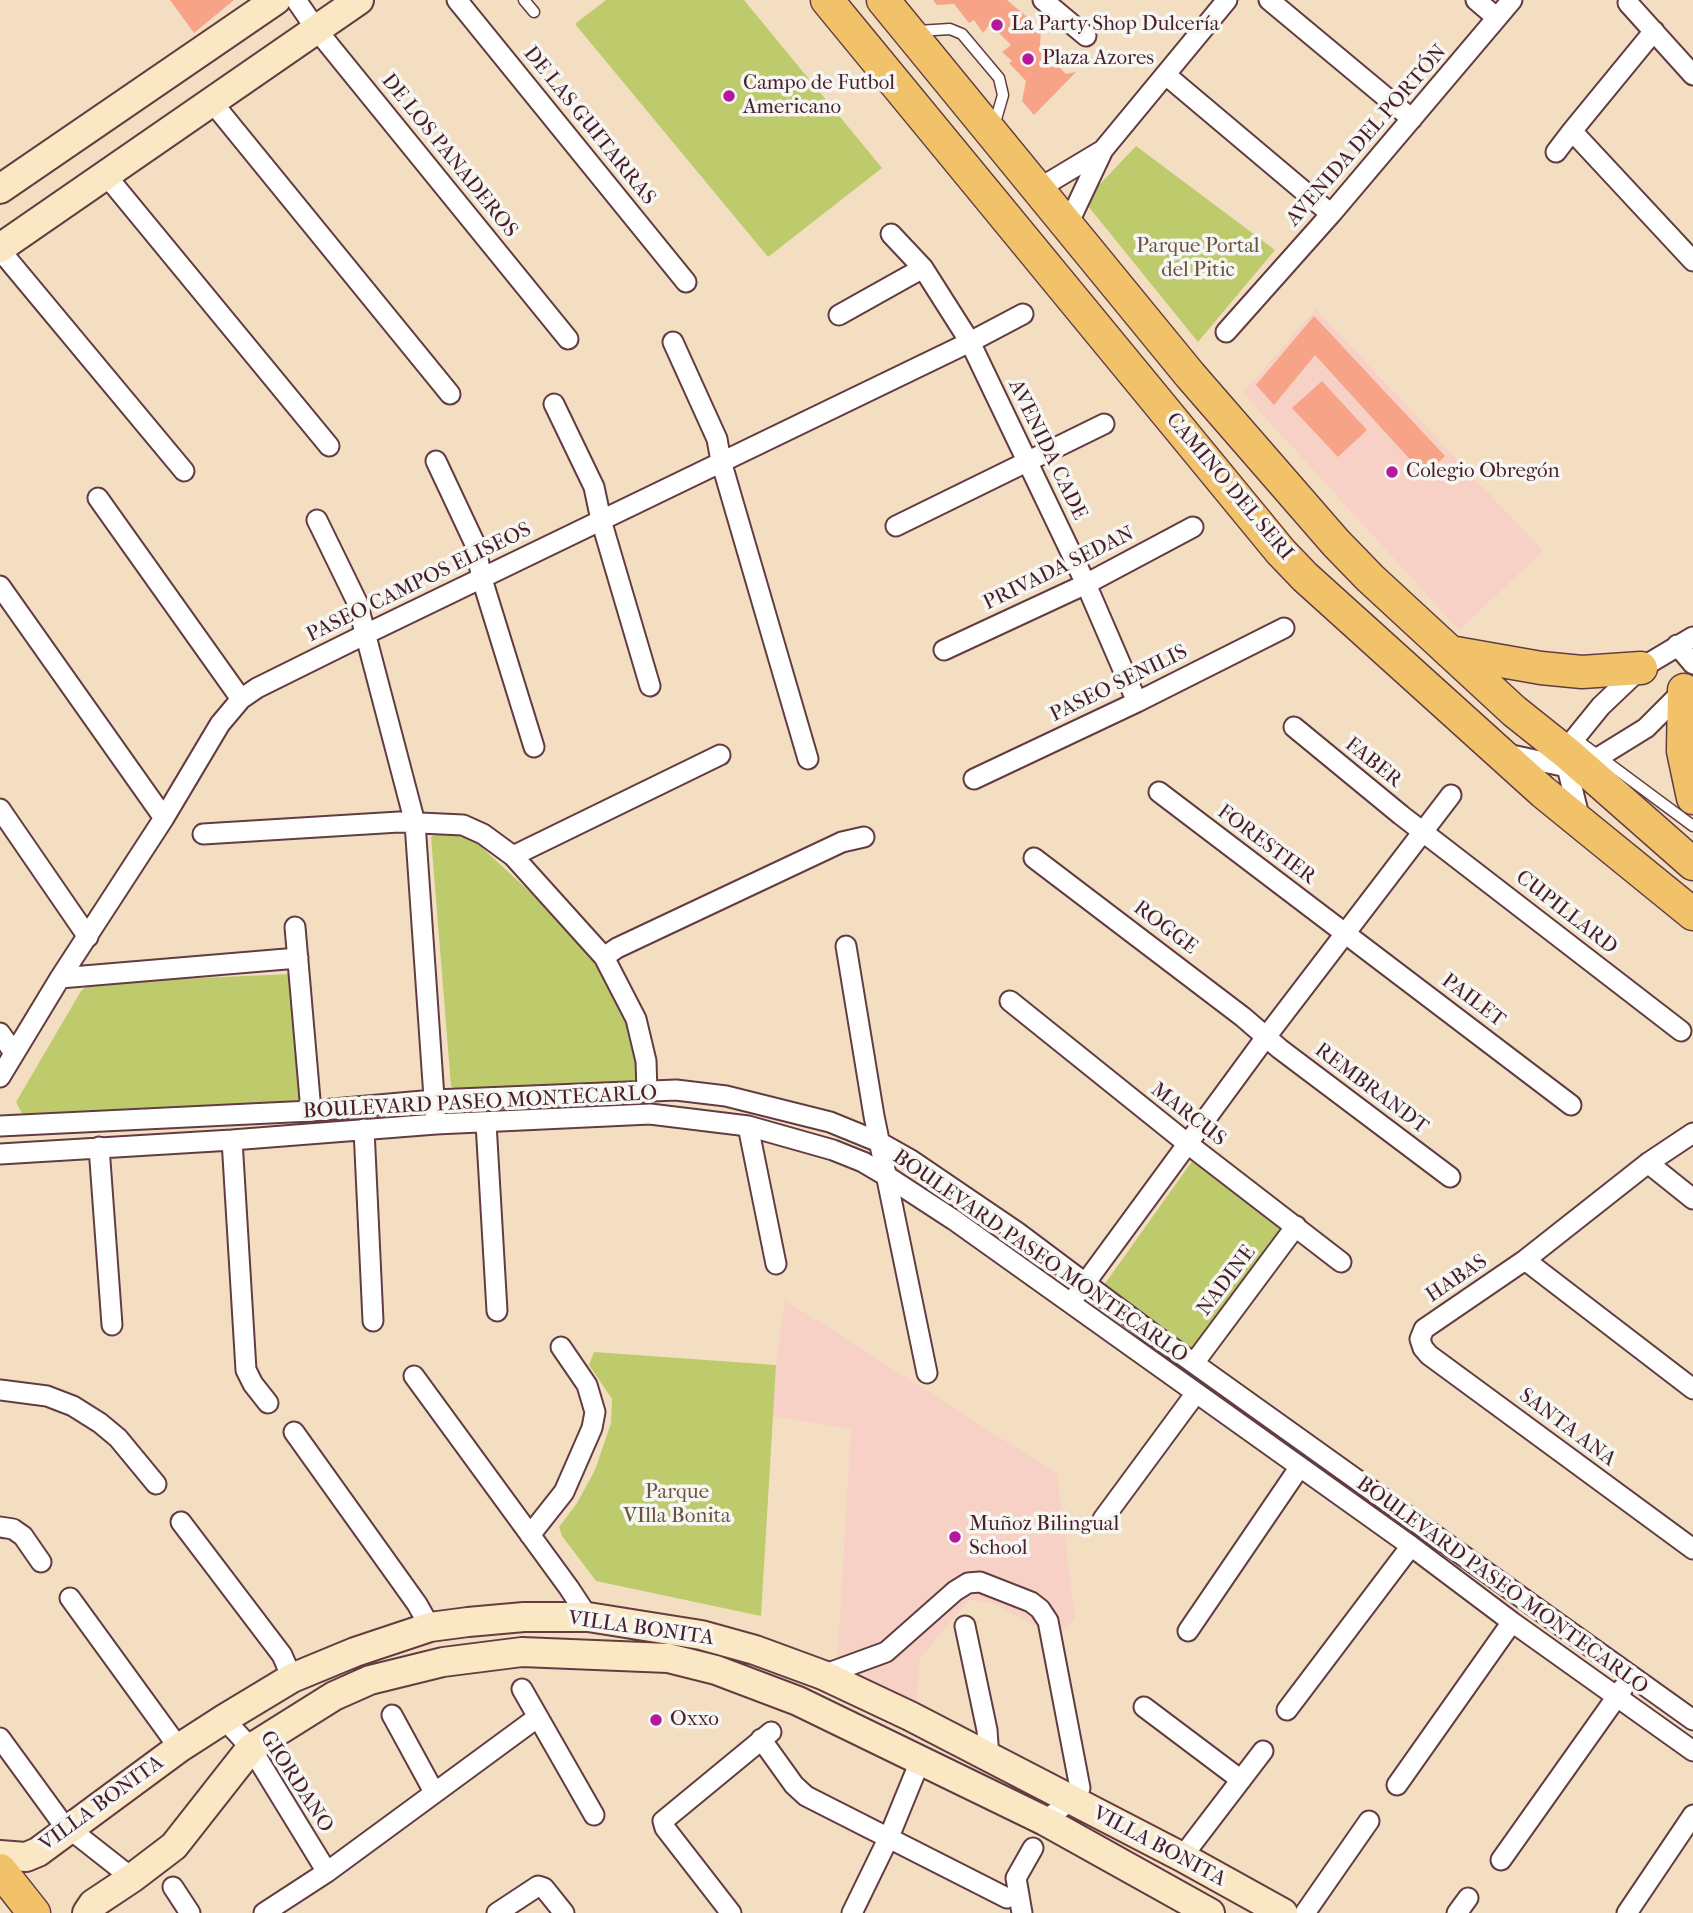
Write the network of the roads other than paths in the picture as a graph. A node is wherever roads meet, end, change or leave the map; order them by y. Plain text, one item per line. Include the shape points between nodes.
1 (276, 0) edge
2 (296, 0) edge
3 (359, 0) edge
4 (457, 0) edge
5 (524, 0) edge
6 (827, 0) edge
7 (1043, 0) edge
8 (1227, 0) edge
9 (1269, 0) edge
10 (1476, 0) edge
11 (1513, 0) edge
12 (1628, 3) dead end
13 (897, 11) edge
14 (534, 12) dead end
15 (1497, 18) junction
16 (316, 29) junction
17 (1654, 31) junction
18 (1086, 36) dead end
19 (1166, 75) junction
20 (1693, 75) edge
21 (212, 102) junction
22 (1412, 119) junction
23 (1572, 131) junction
24 (1103, 150) junction
25 (1556, 152) dead end
26 (105, 174) junction
27 (0, 189) edge
28 (1038, 189) junction
29 (1331, 214) junction
30 (1068, 224) junction
31 (891, 234) dead end
32 (0, 249) edge
33 (1693, 261) edge
34 (923, 268) junction
35 (686, 282) dead end
36 (1023, 314) dead end
37 (839, 315) dead end
38 (1226, 331) dead end
39 (568, 339) dead end
40 (673, 342) dead end
41 (970, 342) junction
42 (450, 394) dead end
43 (554, 404) dead end
44 (1104, 424) dead end
45 (328, 446) dead end
46 (436, 461) dead end
47 (720, 461) junction
48 (1028, 463) junction
49 (184, 471) dead end
50 (98, 498) dead end
51 (317, 520) dead end
52 (601, 520) junction
53 (896, 526) dead end
54 (1193, 527) dead end
55 (482, 579) junction
56 (1086, 584) junction
57 (0, 586) edge
58 (1284, 628) dead end
59 (366, 634) junction
60 (1685, 641) edge
61 (944, 650) dead end
62 (1450, 652) junction
63 (1641, 668) junction
64 (1690, 677) edge
65 (650, 686) dead end
66 (241, 699) junction
67 (1137, 702) junction
68 (1294, 727) dead end
69 (534, 747) dead end
70 (1499, 752) junction
71 (1576, 752) junction
72 (720, 755) dead end
73 (808, 759) dead end
74 (974, 779) dead end
75 (1159, 792) dead end
76 (1451, 794) dead end
77 (1693, 798) edge
78 (0, 809) edge
79 (164, 818) junction
80 (415, 823) junction
81 (1581, 825) junction
82 (1693, 826) edge
83 (1423, 832) junction
84 (202, 834) dead end
85 (864, 837) dead end
86 (513, 856) junction
87 (1034, 858) dead end
88 (1693, 864) edge
89 (1693, 914) edge
90 (295, 927) dead end
91 (1346, 934) junction
92 (88, 937) junction
93 (846, 946) dead end
94 (604, 957) junction
95 (298, 958) junction
96 (60, 978) junction
97 (1010, 1001) dead end
98 (1681, 1031) dead end
99 (0, 1033) edge
100 (1266, 1037) junction
101 (14, 1053) junction
102 (0, 1077) edge
103 (648, 1091) junction
104 (434, 1100) junction
105 (1571, 1105) dead end
106 (311, 1111) junction
107 (486, 1123) junction
108 (436, 1124) junction
109 (0, 1126) edge
110 (748, 1126) junction
111 (364, 1129) junction
112 (1693, 1133) edge
113 (232, 1140) junction
114 (879, 1142) junction
115 (1188, 1144) junction
116 (99, 1147) junction
117 (0, 1154) edge
118 (1648, 1163) junction
119 (885, 1175) junction
120 (1450, 1177) dead end
121 (1693, 1199) edge
122 (1296, 1226) junction
123 (1525, 1260) junction
124 (1341, 1262) dead end
125 (776, 1264) dead end
126 (1087, 1284) junction
127 (1071, 1302) junction
128 (497, 1311) dead end
129 (373, 1321) dead end
130 (112, 1325) dead end
131 (1420, 1339) joint
132 (561, 1348) dead end
133 (1194, 1363) junction
134 (927, 1373) dead end
135 (414, 1376) dead end
136 (1693, 1389) edge
137 (0, 1390) edge
138 (1193, 1398) junction
139 (268, 1403) dead end
140 (294, 1432) dead end
141 (1296, 1472) junction
142 (156, 1484) dead end
143 (1103, 1519) dead end
144 (181, 1522) dead end
145 (0, 1527) edge
146 (530, 1535) junction
147 (1693, 1549) edge
148 (1408, 1550) junction
149 (41, 1562) dead end
150 (70, 1598) dead end
151 (424, 1615) junction
152 (524, 1617) junction
153 (588, 1617) junction
154 (965, 1626) dead end
155 (1510, 1626) junction
156 (1188, 1631) dead end
157 (522, 1652) junction
158 (287, 1666) junction
159 (823, 1675) junction
160 (1632, 1676) junction
161 (522, 1689) dead end
162 (1613, 1702) junction
163 (1144, 1707) dead end
164 (1287, 1710) dead end
165 (392, 1715) dead end
166 (537, 1717) junction
167 (224, 1719) junction
168 (1693, 1720) edge
169 (0, 1738) edge
170 (173, 1739) junction
171 (251, 1748) junction
172 (1263, 1751) dead end
173 (1693, 1751) edge
174 (989, 1758) junction
175 (920, 1761) junction
176 (1241, 1780) junction
177 (1397, 1785) dead end
178 (434, 1792) junction
179 (1070, 1800) junction
180 (594, 1815) dead end
181 (1693, 1815) edge
182 (1045, 1821) junction
183 (1369, 1821) dead end
184 (70, 1830) junction
185 (889, 1837) junction
186 (1033, 1848) dead end
187 (1189, 1848) junction
188 (0, 1855) edge
189 (1501, 1860) dead end
190 (0, 1870) edge
191 (327, 1872) junction
192 (132, 1878) junction
193 (1016, 1878) junction
194 (173, 1886) dead end
195 (1002, 1905) edge
196 (1308, 1908) edge
197 (34, 1913) edge
198 (87, 1913) edge
199 (190, 1913) edge
200 (264, 1913) edge
201 (497, 1913) edge
202 (564, 1913) edge
203 (731, 1913) edge
204 (852, 1913) edge
205 (1022, 1913) edge
206 (1210, 1913) edge
207 (1283, 1913) edge
208 (1628, 1913) edge

1 - 27 street
2 - 16 street, DE LOS PANADEROS
3 - 16 street
4 - 35 street, DE LAS GUITARRAS
5 - 14 lane
6 - 70 main road, CAMINO DEL SERI via 1273,543
7 - 18 street
8 - 19 street
9 - 22 street
10 - 15 street
11 - 15 street, AVENIDA DEL PORTÓN
12 - 17 street
13 - 28 main road, CAMINO DEL SERI
15 - 22 street, AVENIDA DEL PORTÓN
16 - 21 street
16 - 39 street, DE LOS PANADEROS
17 - 20 street
17 - 23 street
19 - 24 street
19 - 29 street
21 - 26 street
21 - 42 street
22 - 29 street, AVENIDA DEL PORTÓN
23 - 25 street
23 - 33 street
24 - 28 street
24 - 30 street
26 - 32 street
26 - 45 street
28 - 30 main road, CAMINO DEL SERI
29 - 38 street, AVENIDA DEL PORTÓN
30 - 62 main road, CAMINO DEL SERI via 1304,508
31 - 34 street, AVENIDA CADE
32 - 49 street
34 - 37 street
34 - 41 street, AVENIDA CADE
36 - 41 street, PASEO CAMPOS ELISEOS
40 - 47 street via 717,439
41 - 47 street, PASEO CAMPOS ELISEOS
41 - 48 street, AVENIDA CADE
43 - 52 street via 589,473
44 - 48 street
46 - 55 street via 475,544
47 - 52 street, PASEO CAMPOS ELISEOS
47 - 73 street
48 - 53 street
48 - 56 street, AVENIDA CADE
50 - 66 street
51 - 59 street via 357,602
52 - 55 street, PASEO CAMPOS ELISEOS
52 - 65 street
54 - 56 street, PRIVADA SEDAN
55 - 59 street, PASEO CAMPOS ELISEOS
55 - 69 street
56 - 61 street, PRIVADA SEDAN
56 - 67 street, AVENIDA CADE
57 - 79 street
58 - 67 street, PASEO SENILIS
59 - 66 street, PASEO CAMPOS ELISEOS
59 - 80 street
60 - 63 street
60 - 64 street
62 - 63 main road via 1582,672
62 - 71 main road, CAMINO DEL SERI
63 - 71 street via 1601,706
64 - 71 street via 1646,728
64 - 77 main road via 1683,751
66 - 79 street, PASEO CAMPOS ELISEOS via 220,724
67 - 74 street, PASEO SENILIS
68 - 83 street, FABER
70 - 71 street
70 - 81 main road, CAMINO DEL SERI
71 - 81 street
71 - 82 lane
71 - 88 main road, CAMINO DEL SERI
72 - 86 street
75 - 91 street, FORESTIER
76 - 83 street
78 - 92 street
79 - 92 street, PASEO CAMPOS ELISEOS
80 - 84 street
80 - 86 street via 463,825
80 - 104 street
81 - 89 main road, CAMINO DEL SERI
83 - 91 street
83 - 98 street, CUPILLARD
85 - 94 street via 842,842
86 - 94 street
87 - 100 street, ROGGE
90 - 95 street
91 - 100 street
91 - 105 street, PAILET
92 - 96 street, PASEO CAMPOS ELISEOS
93 - 114 street
94 - 103 street via 636,1019
95 - 96 street
95 - 106 street
96 - 101 street, PASEO CAMPOS ELISEOS
97 - 115 street, MARCUS
99 - 101 street
100 - 115 street
100 - 120 street, REMBRANDT
101 - 102 street, PASEO CAMPOS ELISEOS
103 - 104 street
103 - 114 street via 726,1096 830,1122
104 - 106 street
104 - 108 street
106 - 109 street
107 - 108 street, BOULEVARD PASEO MONTECARLO
107 - 110 street, BOULEVARD PASEO MONTECARLO via 650,1115
107 - 128 street
108 - 111 street, BOULEVARD PASEO MONTECARLO
110 - 119 street, BOULEVARD PASEO MONTECARLO via 833,1150
110 - 125 street
111 - 113 street, BOULEVARD PASEO MONTECARLO
111 - 129 street
112 - 118 street, HABAS
113 - 116 street, BOULEVARD PASEO MONTECARLO
113 - 139 street via 246,1370
114 - 119 street
114 - 126 street via 912,1160
115 - 122 street, MARCUS
115 - 126 street
116 - 117 street, BOULEVARD PASEO MONTECARLO
116 - 130 street
118 - 121 street
118 - 123 street, HABAS
119 - 127 street, BOULEVARD PASEO MONTECARLO
119 - 134 street
122 - 124 street, MARCUS
122 - 133 street, NADINE
123 - 131 street, HABAS via 1424,1329
123 - 136 street
126 - 127 street
126 - 133 street
127 - 138 street, BOULEVARD PASEO MONTECARLO
131 - 147 street, SANTA ANA via 1429,1355
132 - 146 street via 587,1385 595,1412 564,1492
133 - 160 street
135 - 146 street
137 - 142 street via 47,1396 74,1406 118,1438
138 - 141 street, BOULEVARD PASEO MONTECARLO
138 - 143 street
140 - 151 street
141 - 148 street, BOULEVARD PASEO MONTECARLO
141 - 156 street
144 - 158 street
145 - 149 street via 23,1536
146 - 153 street
148 - 155 street, BOULEVARD PASEO MONTECARLO
148 - 164 street
150 - 170 street
151 - 152 street, VILLA BONITA
151 - 158 street, VILLA BONITA via 355,1652
152 - 153 street, VILLA BONITA
152 - 157 street
153 - 159 street, VILLA BONITA via 701,1635
154 - 174 street
155 - 162 street, BOULEVARD PASEO MONTECARLO
155 - 177 street
157 - 171 street, VILLA BONITA via 443,1661 370,1680 334,1696
157 - 175 street, VILLA BONITA via 668,1658 716,1670 798,1702
158 - 167 street, VILLA BONITA
159 - 174 street, VILLA BONITA
159 - 179 street via 886,1652 968,1583 980,1582 1031,1602 1048,1621 1080,1788
160 - 162 street
160 - 168 street
161 - 166 street
162 - 173 street, BOULEVARD PASEO MONTECARLO
162 - 189 street
163 - 176 street
165 - 178 street
166 - 178 street
166 - 180 street
167 - 170 street, VILLA BONITA
167 - 171 street, GIORDANO
169 - 184 street via 50,1810
170 - 184 street, VILLA BONITA
171 - 191 street, GIORDANO
171 - 192 street, VILLA BONITA via 174,1846
172 - 176 street
174 - 179 street, VILLA BONITA
175 - 182 street, VILLA BONITA
175 - 185 street
176 - 187 street
178 - 191 street
179 - 182 street
179 - 187 street, VILLA BONITA
181 - 208 street
182 - 206 street, VILLA BONITA
183 - 196 street
184 - 188 street, VILLA BONITA via 26,1857
184 - 192 street
185 - 195 street
185 - 203 street via 806,1796 794,1785 766,1735 663,1821
185 - 204 street
186 - 193 street
187 - 207 street, VILLA BONITA
190 - 197 main road
191 - 200 street
192 - 198 street, VILLA BONITA
193 - 195 street
193 - 205 street
194 - 199 street
201 - 202 street via 538,1886

